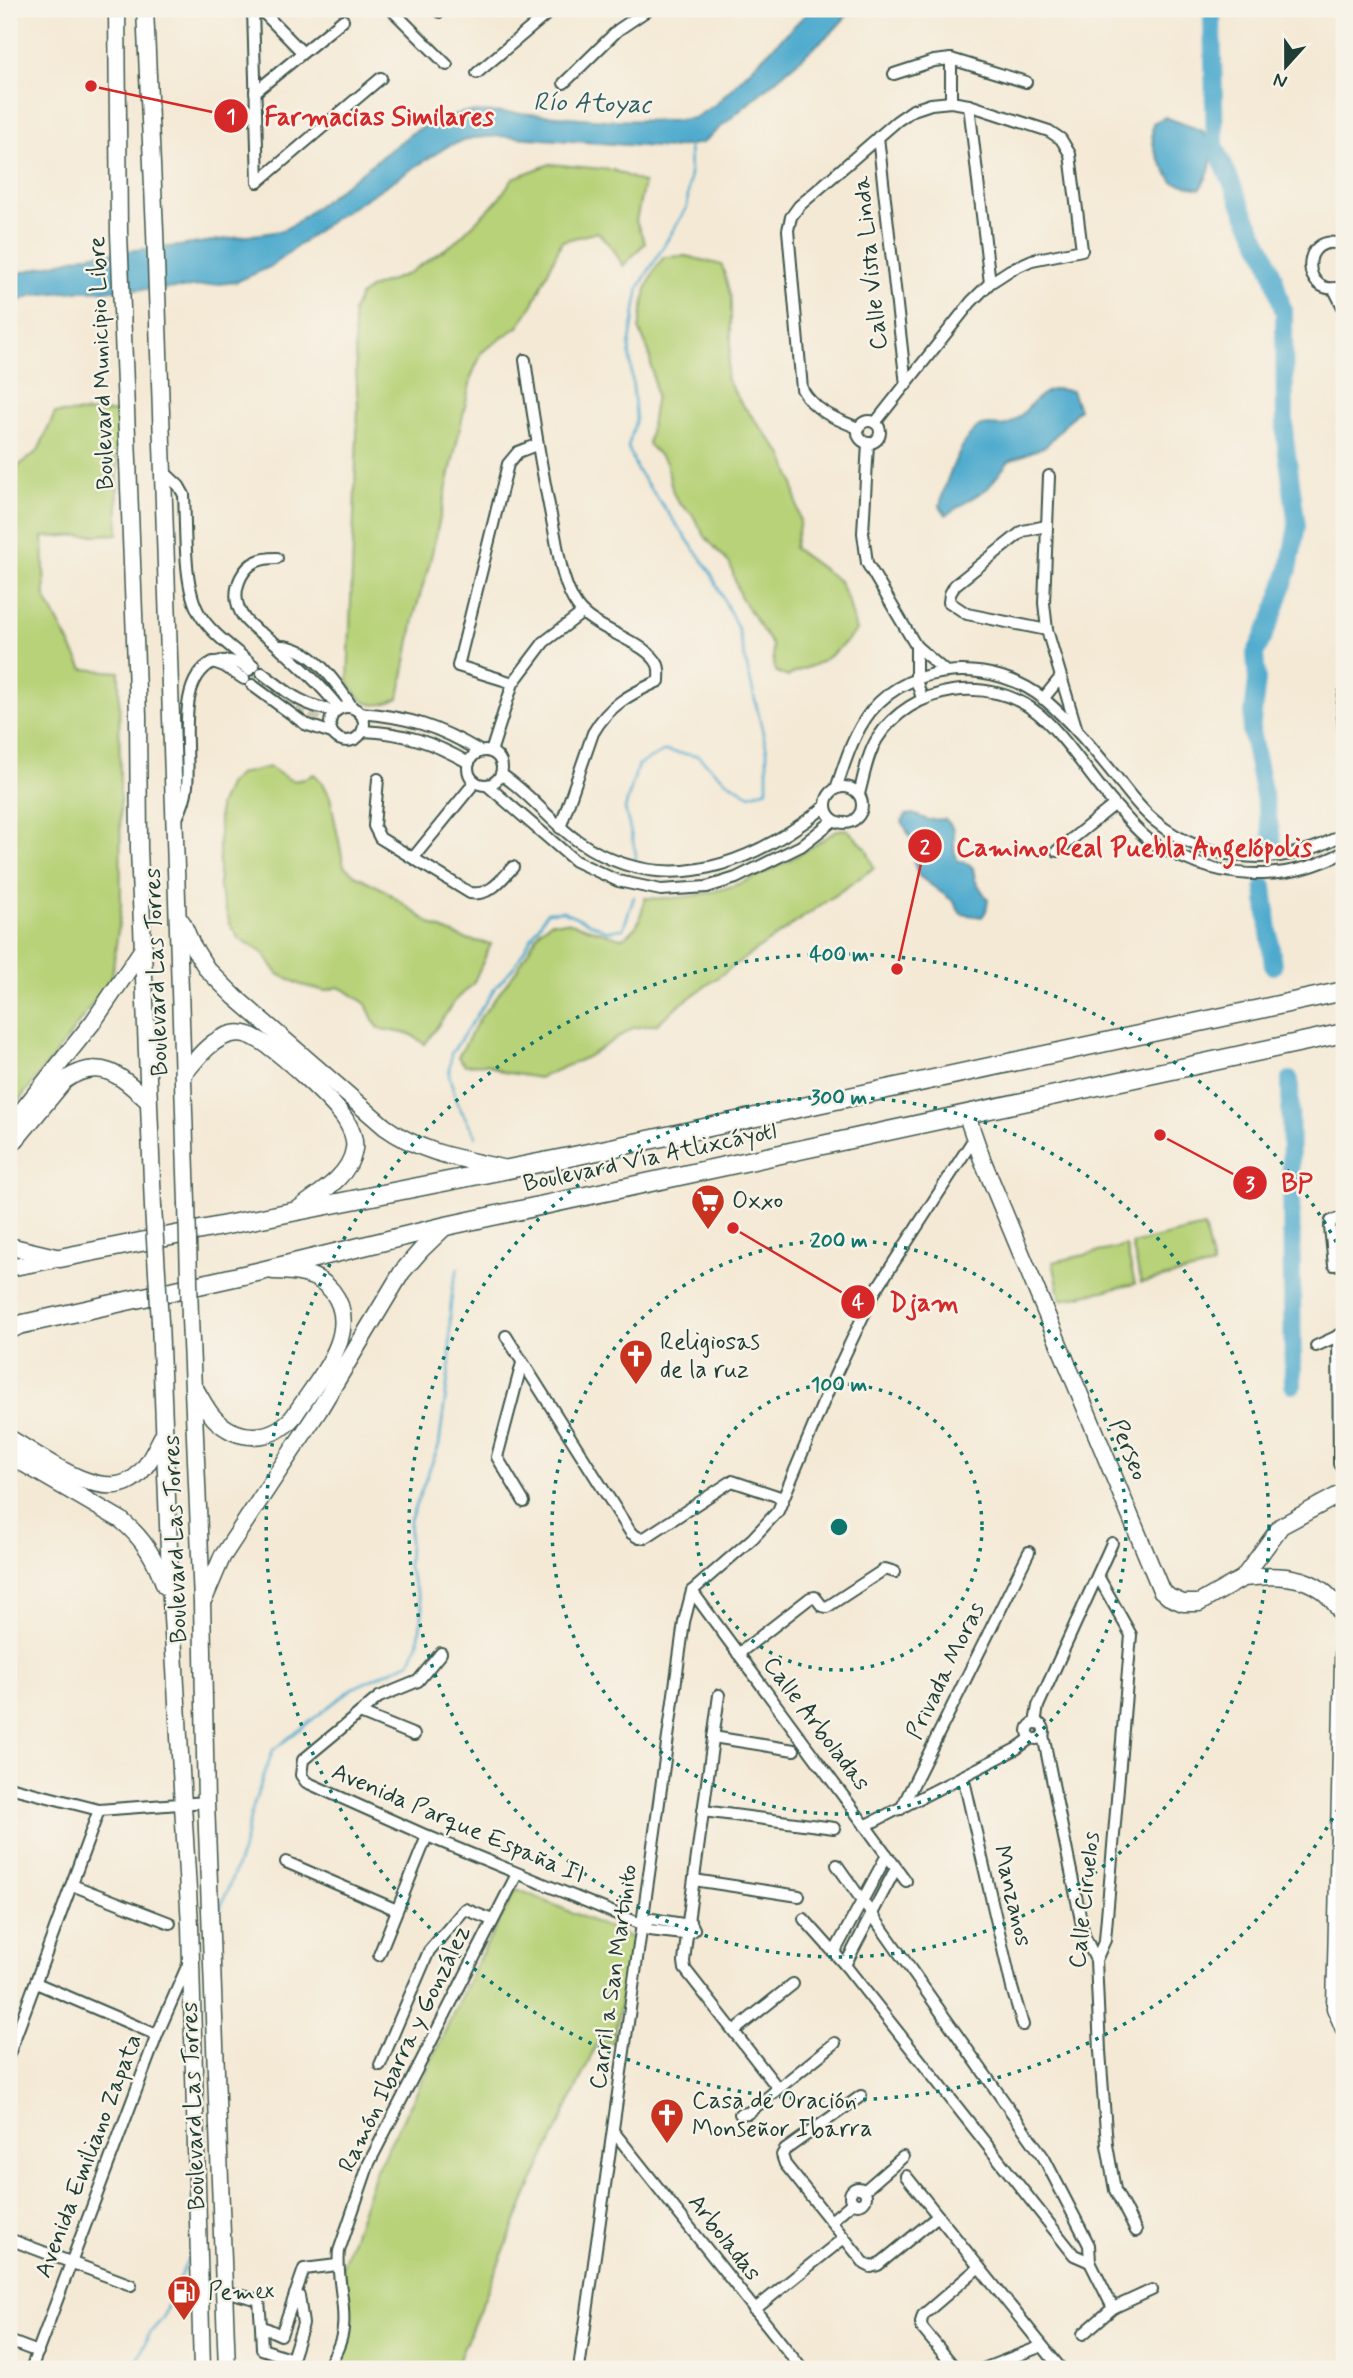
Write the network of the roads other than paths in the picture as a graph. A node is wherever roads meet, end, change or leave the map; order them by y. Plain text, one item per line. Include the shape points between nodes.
1 (117, 9) edge
2 (145, 9) edge
3 (253, 9) edge
4 (260, 9) edge
5 (391, 9) edge
6 (553, 9) edge
7 (649, 9) edge
8 (343, 20) dead end
9 (302, 52) junction
10 (951, 59) junction
11 (447, 65) dead end
12 (477, 74) dead end
13 (894, 74) dead end
14 (381, 78) dead end
15 (1026, 82) dead end
16 (564, 83) dead end
17 (255, 92) junction
18 (951, 102) junction
19 (969, 105) junction
20 (878, 137) junction
21 (1344, 245) edge
22 (990, 283) junction
23 (1339, 288) edge
24 (1344, 309) edge
25 (525, 360) dead end
26 (905, 385) junction
27 (875, 423) junction
28 (858, 428) junction
29 (868, 443) junction
30 (536, 445) junction
31 (162, 470) junction
32 (1049, 475) dead end
33 (1046, 526) junction
34 (276, 558) dead end
35 (582, 613) junction
36 (1047, 630) junction
37 (279, 646) junction
38 (916, 646) junction
39 (945, 671) junction
40 (252, 675) junction
41 (1060, 678) junction
42 (916, 680) junction
43 (513, 683) junction
44 (321, 686) junction
45 (1344, 693) edge
46 (922, 698) junction
47 (1043, 699) junction
48 (309, 705) junction
49 (337, 709) junction
50 (356, 710) junction
51 (138, 715) joint
52 (363, 730) junction
53 (1077, 731) junction
54 (1344, 732) edge
55 (332, 733) junction
56 (485, 752) junction
57 (469, 763) junction
58 (1105, 764) junction
59 (502, 775) junction
60 (1091, 776) junction
61 (378, 779) dead end
62 (475, 782) junction
63 (488, 786) junction
64 (836, 789) junction
65 (859, 794) junction
66 (1114, 805) junction
67 (826, 806) junction
68 (834, 820) junction
69 (175, 824) junction
70 (560, 828) junction
71 (1344, 833) edge
72 (1057, 851) dead end
73 (1344, 852) edge
74 (412, 858) junction
75 (513, 867) dead end
76 (178, 913) junction
77 (144, 947) junction
78 (1344, 991) edge
79 (1344, 1033) edge
80 (183, 1075) junction
81 (148, 1101) junction
82 (967, 1116) junction
83 (9, 1127) edge
84 (975, 1137) junction
85 (9, 1148) edge
86 (506, 1168) junction
87 (297, 1210) junction
88 (1344, 1217) edge
89 (446, 1226) junction
90 (9, 1246) edge
91 (60, 1258) junction
92 (1334, 1265) dead end
93 (9, 1268) edge
94 (257, 1272) junction
95 (14, 1327) edge
96 (1341, 1334) edge
97 (506, 1336) dead end
98 (1317, 1346) dead end
99 (522, 1363) junction
100 (194, 1386) junction
101 (163, 1434) junction
102 (9, 1438) edge
103 (9, 1455) edge
104 (1343, 1469) edge
105 (1344, 1492) edge
106 (783, 1498) junction
107 (524, 1502) dead end
108 (1112, 1543) dead end
109 (1028, 1552) dead end
110 (895, 1572) dead end
111 (1098, 1576) junction
112 (1243, 1578) junction
113 (692, 1591) junction
114 (171, 1600) junction
115 (202, 1602) junction
116 (441, 1653) dead end
117 (738, 1654) junction
118 (719, 1695) dead end
119 (360, 1713) junction
120 (1035, 1723) junction
121 (414, 1735) dead end
122 (1043, 1735) junction
123 (713, 1737) junction
124 (1031, 1738) junction
125 (794, 1750) dead end
126 (963, 1776) junction
127 (9, 1787) edge
128 (184, 1802) junction
129 (206, 1802) junction
130 (99, 1810) junction
131 (898, 1810) junction
132 (703, 1811) junction
133 (834, 1828) dead end
134 (867, 1829) junction
135 (427, 1836) junction
136 (887, 1855) junction
137 (286, 1862) dead end
138 (837, 1866) dead end
139 (896, 1868) junction
140 (517, 1874) junction
141 (694, 1880) junction
142 (906, 1881) dead end
143 (72, 1885) junction
144 (799, 1896) dead end
145 (862, 1901) junction
146 (397, 1910) junction
147 (871, 1914) junction
148 (804, 1919) dead end
149 (492, 1920) junction
150 (170, 1923) dead end
151 (641, 1924) junction
152 (1340, 1925) edge
153 (685, 1929) junction
154 (834, 1953) junction
155 (379, 1955) dead end
156 (191, 1960) junction
157 (1096, 1960) junction
158 (845, 1965) junction
159 (36, 1983) junction
160 (793, 1984) dead end
161 (1023, 2025) dead end
162 (1344, 2029) edge
163 (734, 2031) junction
164 (157, 2035) junction
165 (835, 2043) dead end
166 (9, 2054) edge
167 (380, 2065) dead end
168 (777, 2087) junction
169 (860, 2096) dead end
170 (740, 2114) dead end
171 (614, 2132) junction
172 (903, 2157) dead end
173 (906, 2176) dead end
174 (938, 2216) junction
175 (831, 2221) junction
176 (1136, 2231) dead end
177 (844, 2238) junction
178 (9, 2239) edge
179 (70, 2262) junction
180 (1090, 2262) junction
181 (337, 2265) junction
182 (979, 2267) junction
183 (131, 2285) dead end
184 (1152, 2290) dead end
185 (224, 2291) junction
186 (295, 2294) junction
187 (1113, 2308) junction
188 (754, 2309) junction
189 (261, 2326) junction
190 (1083, 2334) dead end
191 (9, 2341) edge
192 (1042, 2346) junction
193 (38, 2351) junction
194 (31, 2369) edge
195 (202, 2369) edge
196 (227, 2369) edge
197 (327, 2369) edge
198 (579, 2369) edge
199 (802, 2369) edge
200 (956, 2369) edge
201 (983, 2369) edge
202 (1061, 2369) edge

1 - 51 main road, Boulevard Municipio Libre via 120,233
2 - 31 main road
3 - 17 street
4 - 9 street
5 - 11 street
6 - 12 street
7 - 16 street via 618,30
8 - 9 street
9 - 17 street
10 - 13 street
10 - 15 street
10 - 18 street
14 - 17 street via 258,182
18 - 19 street
18 - 20 street via 913,110
19 - 22 street
19 - 22 street via 1037,125 1061,139 1070,153 1082,250 1032,260
20 - 26 street, Calle Vista Linda
20 - 28 street via 799,206 788,230 802,389 819,410
21 - 23 street via 1325,243 1310,258 1314,280 1323,287
22 - 26 street
23 - 24 street
25 - 30 street
26 - 27 street
27 - 28 street via 865,421
27 - 29 street via 880,433
28 - 29 street via 859,438
29 - 38 street via 863,545 875,578
30 - 35 street via 564,578
30 - 43 street via 518,452 508,464 458,666
31 - 40 street via 184,495 190,588 199,614
31 - 69 main road, Boulevard Las Torres
32 - 33 street
33 - 36 street
33 - 36 street via 1023,531 955,585 949,602 967,614
34 - 37 street via 246,568 236,589 236,602 246,621
35 - 43 street via 544,642
35 - 70 street via 652,656 659,666 659,681 625,697 601,719
36 - 41 street
37 - 44 street
37 - 50 street via 301,650 332,677
38 - 39 street
38 - 42 street
39 - 42 street
39 - 47 street via 999,675
40 - 48 street
40 - 55 street via 305,724
40 - 69 street via 213,663 196,677 190,691 187,786
41 - 47 street
41 - 53 street
42 - 46 street
42 - 64 street via 893,690 869,714 853,740
43 - 56 street
44 - 48 street via 318,700
44 - 49 street
45 - 54 street
46 - 60 street via 970,690 1014,700 1039,715
46 - 65 street via 902,709 876,741
47 - 53 street
48 - 49 street
49 - 50 street
49 - 55 street via 330,718
50 - 52 street via 364,721
50 - 56 street via 418,721
51 - 77 main road, Boulevard Las Torres
52 - 55 street via 358,737 344,741
52 - 57 street via 421,739
53 - 58 street
56 - 57 street
56 - 59 street via 499,757
57 - 62 street via 468,772
58 - 60 street
58 - 71 street via 1154,821 1201,847 1256,857 1296,855
59 - 63 street
59 - 70 street
60 - 66 street
61 - 74 street via 376,834
62 - 63 street
62 - 74 street
63 - 68 street via 575,861 618,881 661,890 707,887 736,878 801,846
64 - 65 street via 848,787
64 - 67 street
65 - 68 street via 862,807 856,818
66 - 72 street
66 - 73 street via 1148,839 1169,851 1235,873 1259,876 1296,871
67 - 68 street
67 - 70 street via 748,856 682,872 620,863
69 - 76 main road, Boulevard Las Torres
74 - 75 street via 479,894 489,892
76 - 80 main road, Boulevard Las Torres
76 - 86 main road via 207,969 385,1127 436,1153
77 - 81 main road, Boulevard Las Torres
77 - 83 main road via 93,1022
78 - 86 main road, Boulevard Vía Atlixcáyotl
79 - 82 main road, Boulevard Vía Atlixcáyotl
80 - 87 main road via 221,1038 245,1033 268,1045 338,1109 355,1144 350,1162
80 - 100 main road, Boulevard Las Torres, bridge
81 - 85 main road via 110,1072 91,1068 76,1072
81 - 101 main road, Boulevard Las Torres, bridge
82 - 84 main road, Perseo
82 - 89 main road, Boulevard Vía Atlixcáyotl
84 - 106 street via 874,1293
84 - 112 main road, Perseo via 1161,1590 1183,1603 1199,1603
86 - 87 main road, Boulevard Vía Atlixcáyotl
87 - 91 main road, Boulevard Vía Atlixcáyotl
88 - 92 street via 1331,1221 1329,1227
89 - 94 main road, Boulevard Vía Atlixcáyotl
89 - 115 main road via 402,1272 222,1557
90 - 91 main road
91 - 93 main road, Boulevard Vía Atlixcáyotl
94 - 95 main road, Boulevard Vía Atlixcáyotl
94 - 100 main road via 298,1272 323,1282 344,1319 336,1351 287,1425 269,1435 246,1435 223,1426 209,1413
96 - 98 street
96 - 104 street via 1339,1464
97 - 99 street
99 - 106 street via 631,1533 639,1538 732,1481
99 - 107 street via 497,1457
100 - 115 main road, Boulevard Las Torres
101 - 102 main road via 140,1472 110,1486 89,1483
101 - 114 main road, Boulevard Las Torres
103 - 114 main road via 134,1531 156,1561
105 - 112 main road, Perseo via 1281,1526
106 - 113 street via 768,1524
108 - 111 street
109 - 131 street, Privada Moras
110 - 117 street via 885,1569 827,1607 810,1598
111 - 120 street via 1038,1706
111 - 157 street, Calle Ciruelos via 1131,1635 1105,1940
112 - 152 main road via 1275,1574 1305,1581 1337,1604 1344,1619
113 - 117 street, Calle Arboladas
113 - 151 street, Carril a San Martinito
114 - 128 main road, Boulevard Las Torres
115 - 129 main road, Boulevard Las Torres
116 - 119 street via 418,1681 379,1697
117 - 134 street, Calle Arboladas
118 - 123 street
119 - 121 street
119 - 135 street, Avenida Parque España II via 303,1760 301,1775 306,1782
120 - 122 street via 1041,1724
120 - 124 street via 1028,1732
122 - 124 street
122 - 157 street via 1084,1935
123 - 125 street
123 - 132 street
124 - 126 street
126 - 131 street
126 - 161 street, Manzanos
127 - 130 street
128 - 129 street
128 - 130 street
128 - 156 main road, Boulevard Las Torres
129 - 185 main road, Boulevard Las Torres
130 - 143 street
131 - 134 street
132 - 133 street
132 - 141 street
134 - 136 street, Calle Arboladas
135 - 140 street, Avenida Parque España II
135 - 146 street
136 - 139 street, Calle Arboladas
136 - 145 street
137 - 146 street
138 - 145 street
139 - 142 street, Calle Arboladas
139 - 147 street
140 - 149 street, Ramón Ibarra y González
140 - 151 street, Avenida Parque España II
141 - 144 street
141 - 153 street
143 - 150 street
143 - 159 street
145 - 147 street
145 - 154 street
146 - 155 street
147 - 158 street
147 - 180 street via 1044,2158 1088,2245
148 - 154 street
149 - 167 street via 465,1909 432,1947
149 - 181 street, Ramón Ibarra y González via 369,2163
151 - 153 street, Avenida Parque España II via 649,1930
151 - 171 street, Carril a San Martinito
152 - 162 main road via 1335,2008
153 - 163 street via 685,1969
154 - 158 street
156 - 164 street, Avenida Emiliano Zapata
156 - 195 main road, Boulevard Las Torres
157 - 176 street, Calle Ciruelos via 1107,2145 1115,2190
158 - 180 street via 1074,2255
159 - 164 street
159 - 166 street
160 - 163 street
163 - 168 street
164 - 179 street, Avenida Emiliano Zapata
165 - 168 street
168 - 170 street via 748,2113
169 - 175 street via 782,2155
171 - 188 street, Arboladas
171 - 198 street, Carril a San Martinito
172 - 175 street via 865,2190 852,2190 853,2202
173 - 174 street
174 - 177 street via 871,2267
174 - 182 street
175 - 177 street
177 - 188 street
178 - 179 street
179 - 183 street
179 - 193 street, Avenida Emiliano Zapata
180 - 187 street
181 - 186 street via 304,2269
181 - 197 street, Ramón Ibarra y González via 344,2328
182 - 192 street
182 - 200 street via 920,2322
184 - 187 street
185 - 189 street via 259,2300
185 - 196 main road, Boulevard Las Torres
186 - 189 street via 281,2335
186 - 189 street via 299,2295 303,2324 292,2359 262,2348
187 - 190 street
188 - 199 street, Arboladas
191 - 193 street
192 - 201 street
192 - 202 street
193 - 194 street, Avenida Emiliano Zapata

